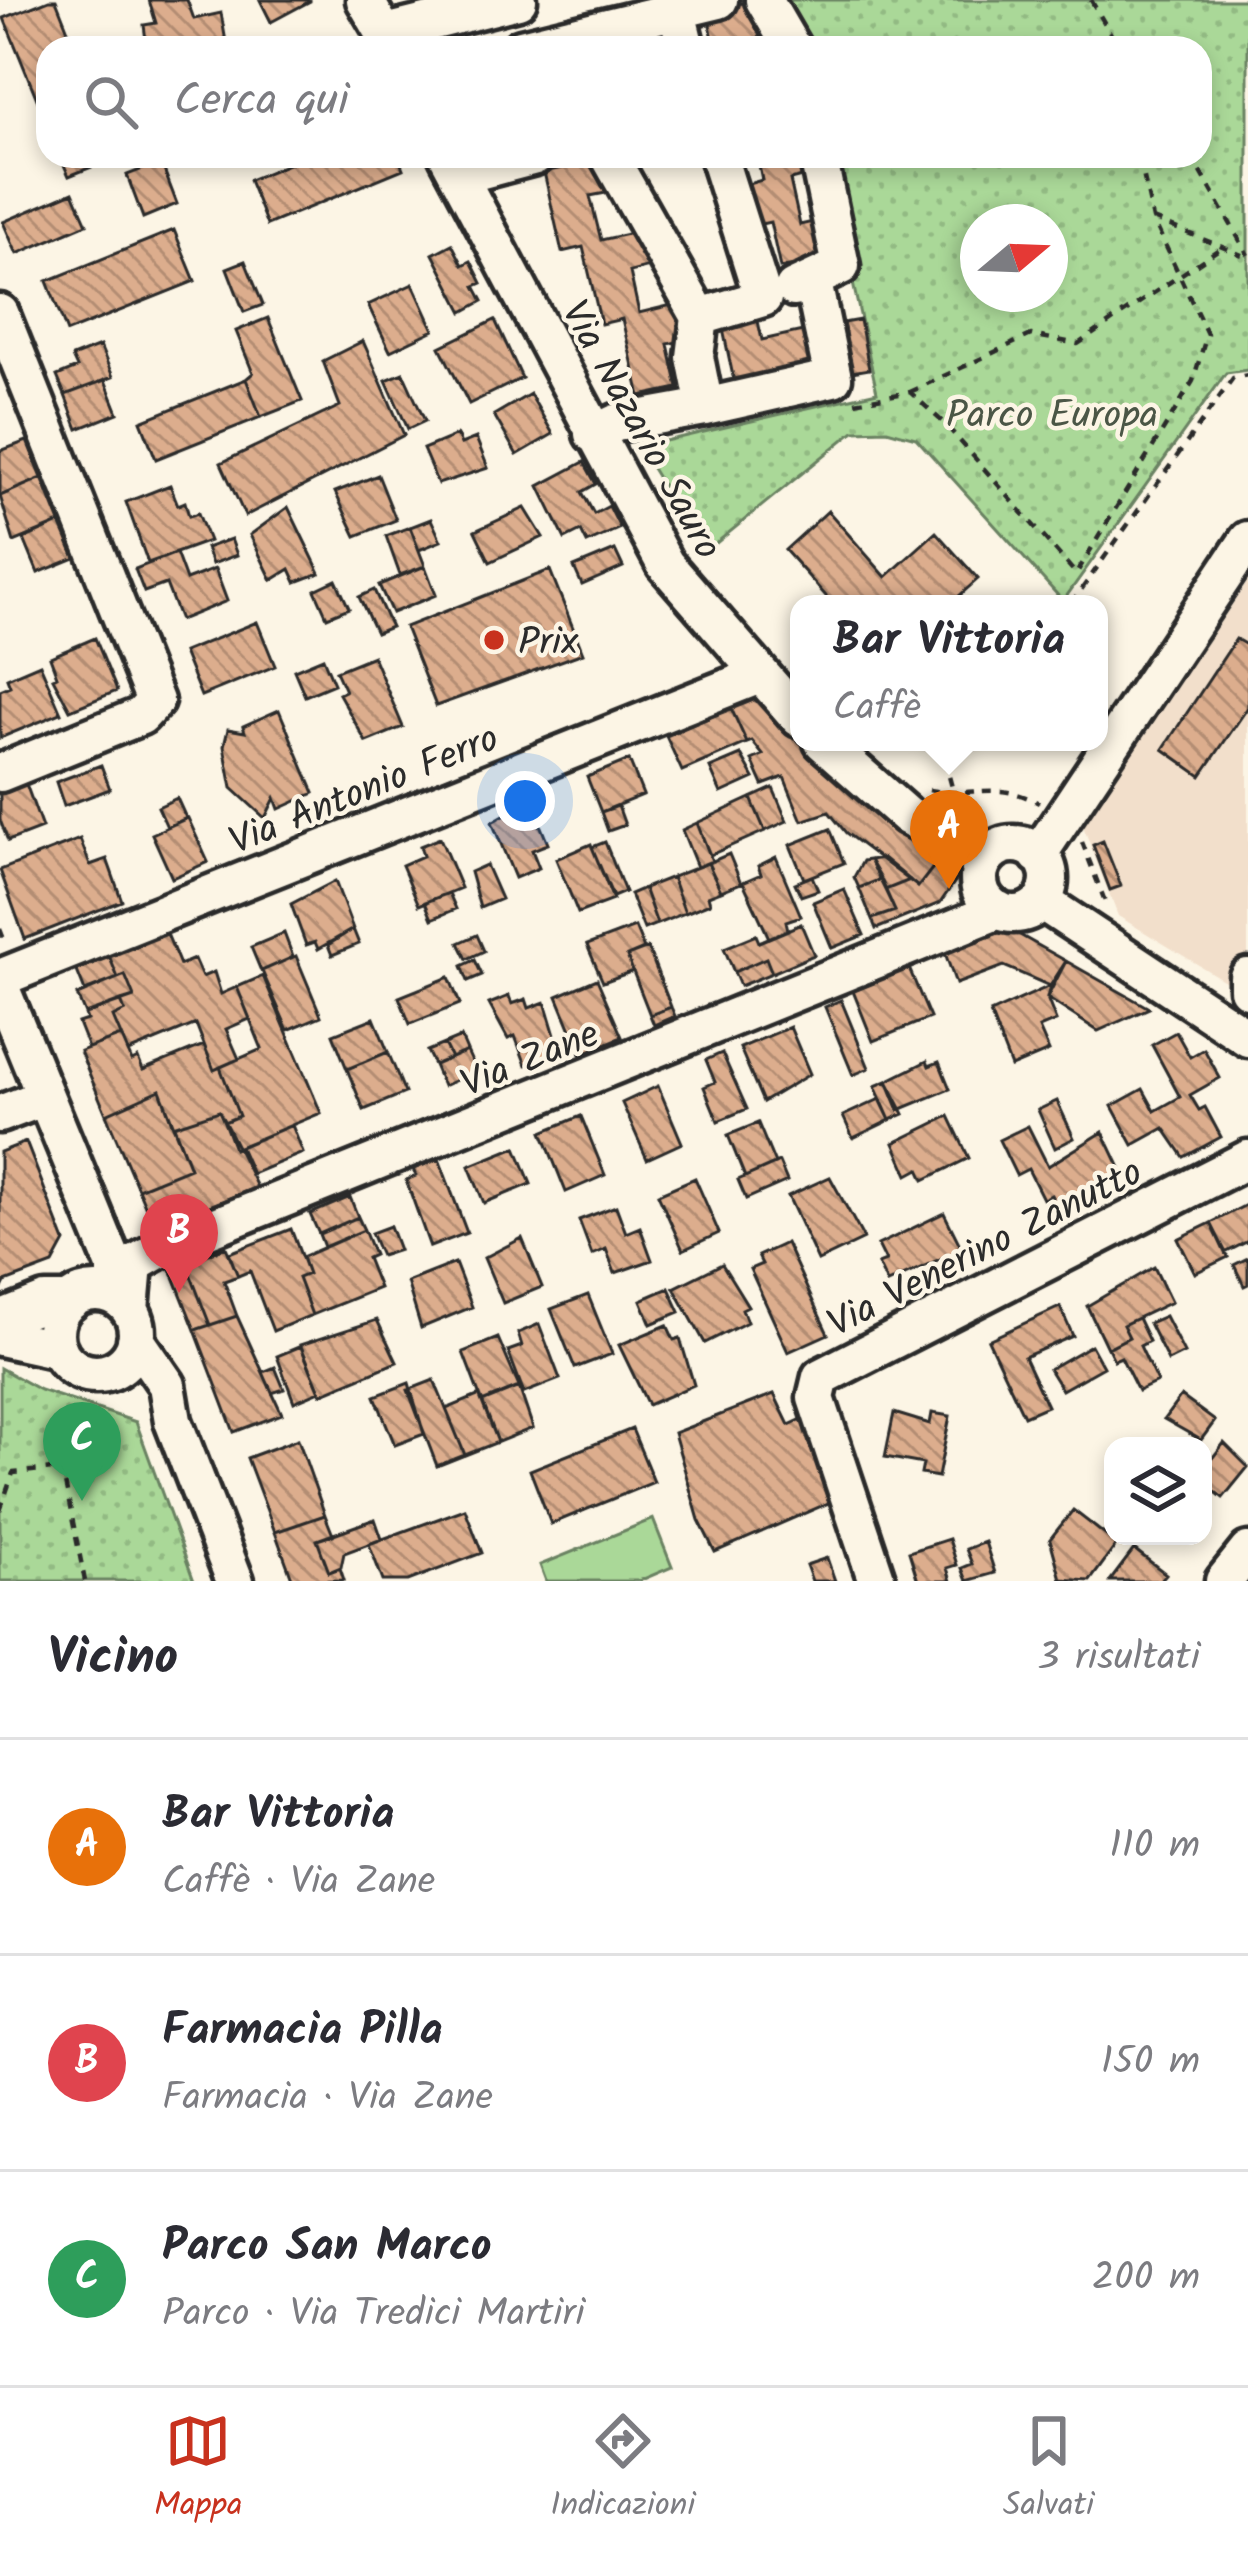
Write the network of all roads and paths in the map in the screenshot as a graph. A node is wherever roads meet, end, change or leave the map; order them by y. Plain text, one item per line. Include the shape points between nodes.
1 (364, 0) edge
2 (518, 0) edge
3 (718, 0) edge
4 (764, 0) edge
5 (1091, 0) edge
6 (675, 5) edge
7 (386, 36) edge
8 (405, 36) edge
9 (564, 36) edge
10 (683, 36) edge
11 (789, 36) edge
12 (1111, 36) edge
13 (455, 168) edge
14 (616, 168) edge
15 (722, 168) edge
16 (821, 168) edge
17 (1142, 168) edge
18 (1199, 168) edge
19 (1153, 219) junction
20 (1222, 247) junction
21 (1247, 256) edge
22 (1175, 274) junction
23 (813, 282) junction
24 (763, 298) junction
25 (0, 313) edge
26 (700, 317) junction
27 (1248, 375) edge
28 (910, 392) junction
29 (705, 406) junction
30 (837, 406) dead end
31 (593, 434) junction
32 (1248, 540) edge
33 (1077, 595) edge
34 (757, 676) junction
35 (790, 709) edge
36 (833, 751) edge
37 (874, 751) edge
38 (942, 751) edge
39 (867, 753) dead end
40 (0, 773) edge
41 (954, 795) dead end
42 (1039, 855) junction
43 (986, 858) junction
44 (1041, 901) junction
45 (999, 910) junction
46 (1248, 977) edge
47 (1, 989) edge
48 (1248, 989) edge
49 (1248, 1038) edge
50 (45, 1096) junction
51 (0, 1114) edge
52 (1248, 1159) edge
53 (92, 1219) junction
54 (75, 1299) junction
55 (130, 1318) junction
56 (0, 1320) edge
57 (0, 1337) edge
58 (59, 1350) junction
59 (101, 1373) junction
60 (98, 1413) dead end
61 (173, 1421) junction
62 (62, 1468) junction
63 (0, 1510) edge
64 (1248, 1551) edge
65 (85, 1581) edge
66 (236, 1581) edge
67 (877, 1581) edge
68 (1224, 1581) edge

1 - 7 street
2 - 8 street
3 - 6 street
4 - 11 street
5 - 12 path
6 - 9 street
6 - 10 street
13 - 31 street, Via Nazario Sauro
14 - 26 street
15 - 24 street
16 - 23 street via 841,266
17 - 19 path
18 - 21 path
19 - 20 path
19 - 22 path
20 - 21 path
20 - 22 path
22 - 28 path via 1078,344 1030,335
22 - 28 path via 1207,334 1193,381 1076,574
23 - 24 street
23 - 29 street via 833,378
24 - 26 street
25 - 40 street via 154,701 141,716
26 - 29 street via 694,357
27 - 33 path via 1233,378
28 - 30 path
29 - 31 street
31 - 34 street, Via Nazario Sauro via 673,576
32 - 42 street
34 - 35 street, Via Nazario Sauro
34 - 47 street, Via Antonio Ferro
36 - 43 street via 907,817
37 - 39 path
38 - 41 path
42 - 43 street via 1010,844
42 - 44 street via 1048,877
43 - 45 street via 980,889
44 - 45 street via 1020,914
44 - 49 street
45 - 55 street, Via Zane via 164,1247 134,1264
46 - 48 street
47 - 50 street
50 - 51 street
50 - 53 street
52 - 67 street, Via Venerino Zanutto via 821,1377 817,1399
53 - 54 street via 92,1263
53 - 55 street
54 - 55 street via 104,1293
54 - 56 street
54 - 58 street via 57,1322
55 - 59 street via 128,1359
55 - 61 street via 167,1385
57 - 58 street
58 - 59 street via 81,1371
59 - 61 street via 146,1392
60 - 62 path
61 - 66 street
62 - 63 path via 13,1473
62 - 65 path
64 - 68 street

